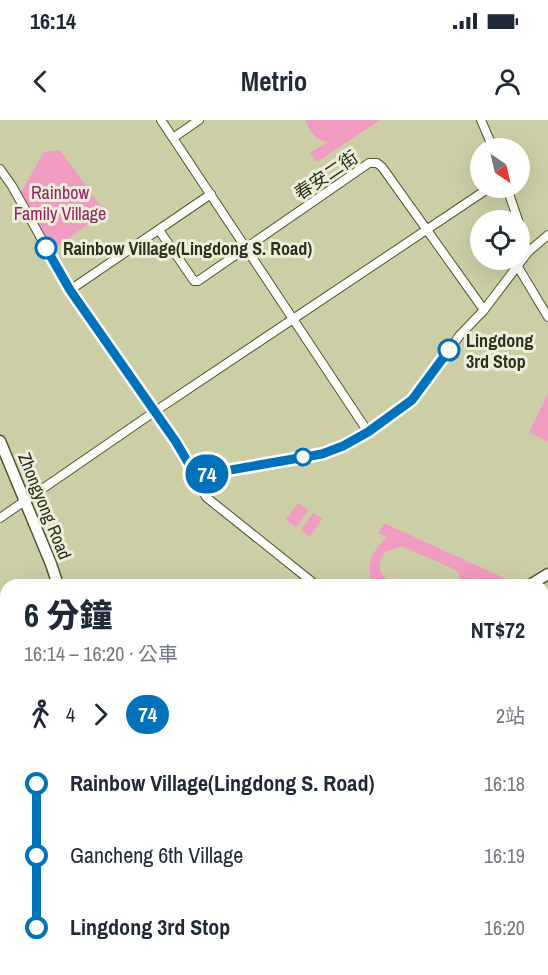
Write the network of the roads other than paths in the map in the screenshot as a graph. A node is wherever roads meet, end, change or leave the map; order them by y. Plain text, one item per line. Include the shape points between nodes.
1 (161, 120) edge
2 (199, 120) edge
3 (481, 120) edge
4 (172, 138) junction
5 (489, 138) edge
6 (0, 169) edge
7 (211, 194) junction
8 (474, 198) edge
9 (426, 229) junction
10 (159, 230) junction
11 (548, 235) edge
12 (246, 248) junction
13 (530, 250) edge
14 (516, 270) edge
15 (520, 270) edge
16 (70, 290) junction
17 (484, 310) junction
18 (548, 317) edge
19 (293, 318) junction
20 (154, 412) junction
21 (368, 432) junction
22 (0, 441) edge
23 (196, 476) junction
24 (25, 502) junction
25 (0, 518) edge
26 (56, 579) edge
27 (308, 579) edge

1 - 4 street
2 - 4 street
3 - 5 street
4 - 7 street
6 - 16 street
7 - 10 street
7 - 12 street
8 - 9 street
9 - 12 street, 春安二街 via 382,167 369,163
9 - 17 street, 春安二街
9 - 19 street
10 - 12 street, 春安二街 via 194,281
10 - 16 street
11 - 13 street
12 - 19 street
14 - 17 street
15 - 18 street
16 - 20 street
17 - 21 street via 460,335 412,400
19 - 20 street
19 - 21 street
20 - 23 street
20 - 24 street
21 - 23 street via 322,454
22 - 24 main road, Zhongyong Road
23 - 27 street via 206,497
24 - 25 street
24 - 26 main road, Zhongyong Road

